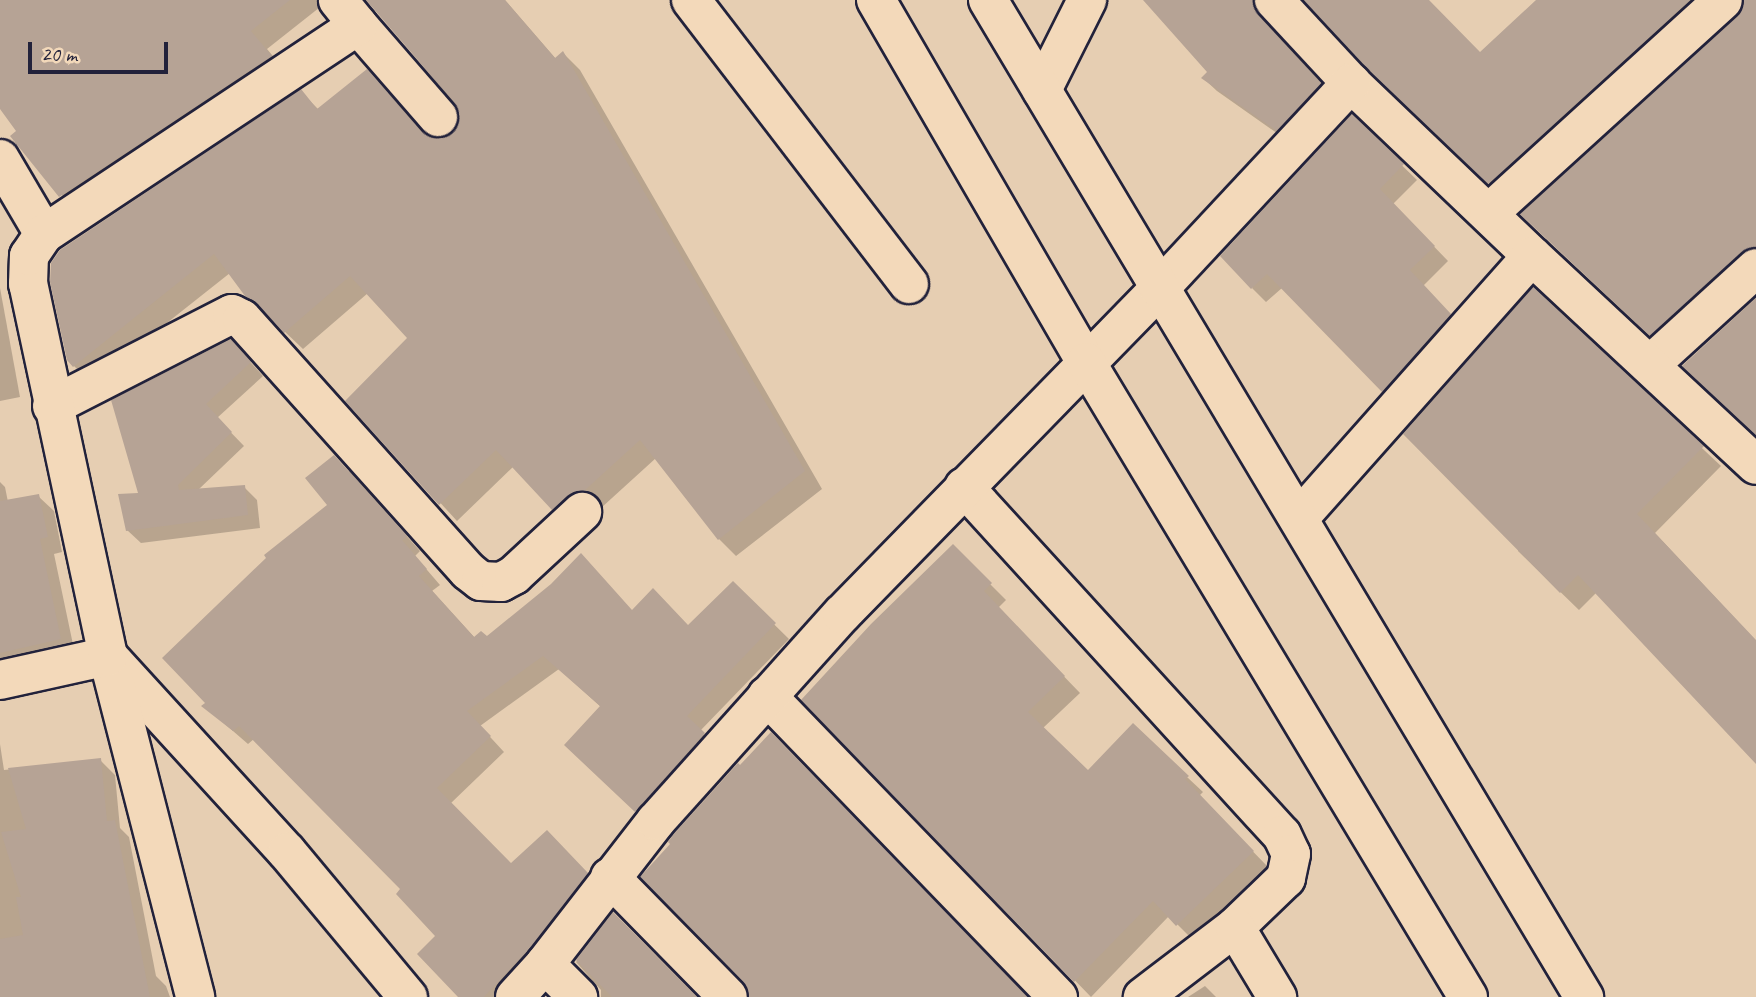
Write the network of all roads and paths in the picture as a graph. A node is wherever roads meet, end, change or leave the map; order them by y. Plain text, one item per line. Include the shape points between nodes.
1 (691, 0) edge
2 (876, 0) edge
3 (988, 0) edge
4 (1087, 0) edge
5 (1274, 0) edge
6 (1723, 0) edge
7 (348, 13) edge
8 (1351, 83) junction
9 (1042, 90) junction
10 (438, 117) dead end
11 (0, 159) edge
12 (1489, 213) junction
13 (44, 234) junction
14 (1532, 256) junction
15 (1756, 268) edge
16 (909, 284) dead end
17 (1160, 289) junction
18 (1086, 362) junction
19 (1651, 364) junction
20 (52, 406) junction
21 (1756, 465) edge
22 (964, 487) junction
23 (582, 512) dead end
24 (1300, 517) junction
25 (108, 656) junction
26 (0, 680) edge
27 (767, 696) junction
28 (610, 877) junction
29 (1235, 927) junction
30 (545, 964) junction
31 (195, 997) edge
32 (408, 997) edge
33 (515, 997) edge
34 (578, 997) edge
35 (728, 997) edge
36 (1058, 997) edge
37 (1143, 997) edge
38 (1277, 997) edge
39 (1468, 997) edge
40 (1584, 997) edge

1 - 16 street
2 - 18 street
3 - 9 street
4 - 9 street
5 - 8 street
6 - 12 street
7 - 10 street
7 - 13 street
8 - 12 street
8 - 17 street
9 - 17 street
11 - 13 street
12 - 14 street
13 - 20 street via 29,256 28,284
14 - 19 street
14 - 24 street
15 - 19 street
17 - 18 street
17 - 24 street
18 - 22 street
18 - 39 street
19 - 21 street
20 - 23 street via 232,314 242,319 481,581 501,582 514,575
20 - 25 street
22 - 27 street
22 - 29 street via 1282,835 1292,854 1286,878
24 - 40 street
25 - 26 street
25 - 31 street
25 - 32 street via 287,852
27 - 28 street
27 - 36 street
28 - 30 street
28 - 35 street
29 - 37 street
29 - 38 street
30 - 33 street
30 - 34 street

